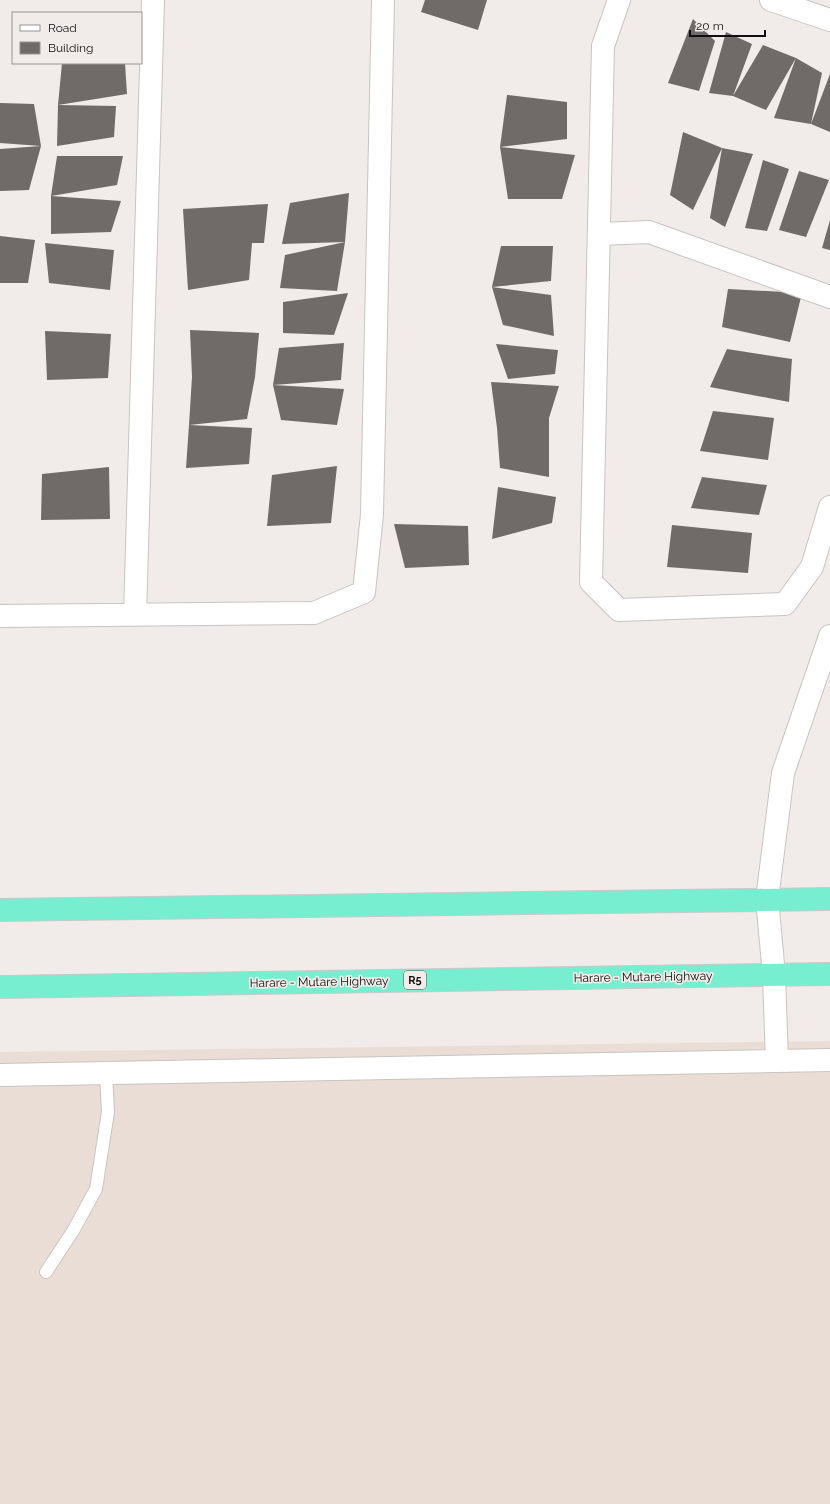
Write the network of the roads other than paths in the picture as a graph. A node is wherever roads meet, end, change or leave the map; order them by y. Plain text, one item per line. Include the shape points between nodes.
1 (153, 0) edge
2 (382, 0) edge
3 (619, 0) edge
4 (771, 0) edge
5 (830, 20) edge
6 (599, 234) junction
7 (830, 296) edge
8 (830, 507) edge
9 (135, 615) junction
10 (0, 616) edge
11 (830, 636) edge
12 (830, 899) edge
13 (767, 900) junction
14 (0, 910) edge
15 (830, 974) edge
16 (774, 975) junction
17 (0, 987) edge
18 (830, 1060) edge
19 (777, 1061) junction
20 (106, 1073) junction
21 (0, 1075) edge
22 (46, 1272) dead end

1 - 9 street
2 - 9 street via 372,514 364,592 314,613
3 - 6 street via 603,46
4 - 5 street
6 - 7 street via 649,232
6 - 8 street via 591,582 619,610 785,604 812,567
9 - 10 street
11 - 13 street via 783,773
12 - 13 highway
13 - 14 highway
13 - 16 street
15 - 16 highway, Harare - Mutare Highway / R5
16 - 17 highway, Harare - Mutare Highway / R5
16 - 19 street
18 - 19 street
19 - 20 street
20 - 21 street
20 - 22 lane via 108,1112 96,1188 73,1231

